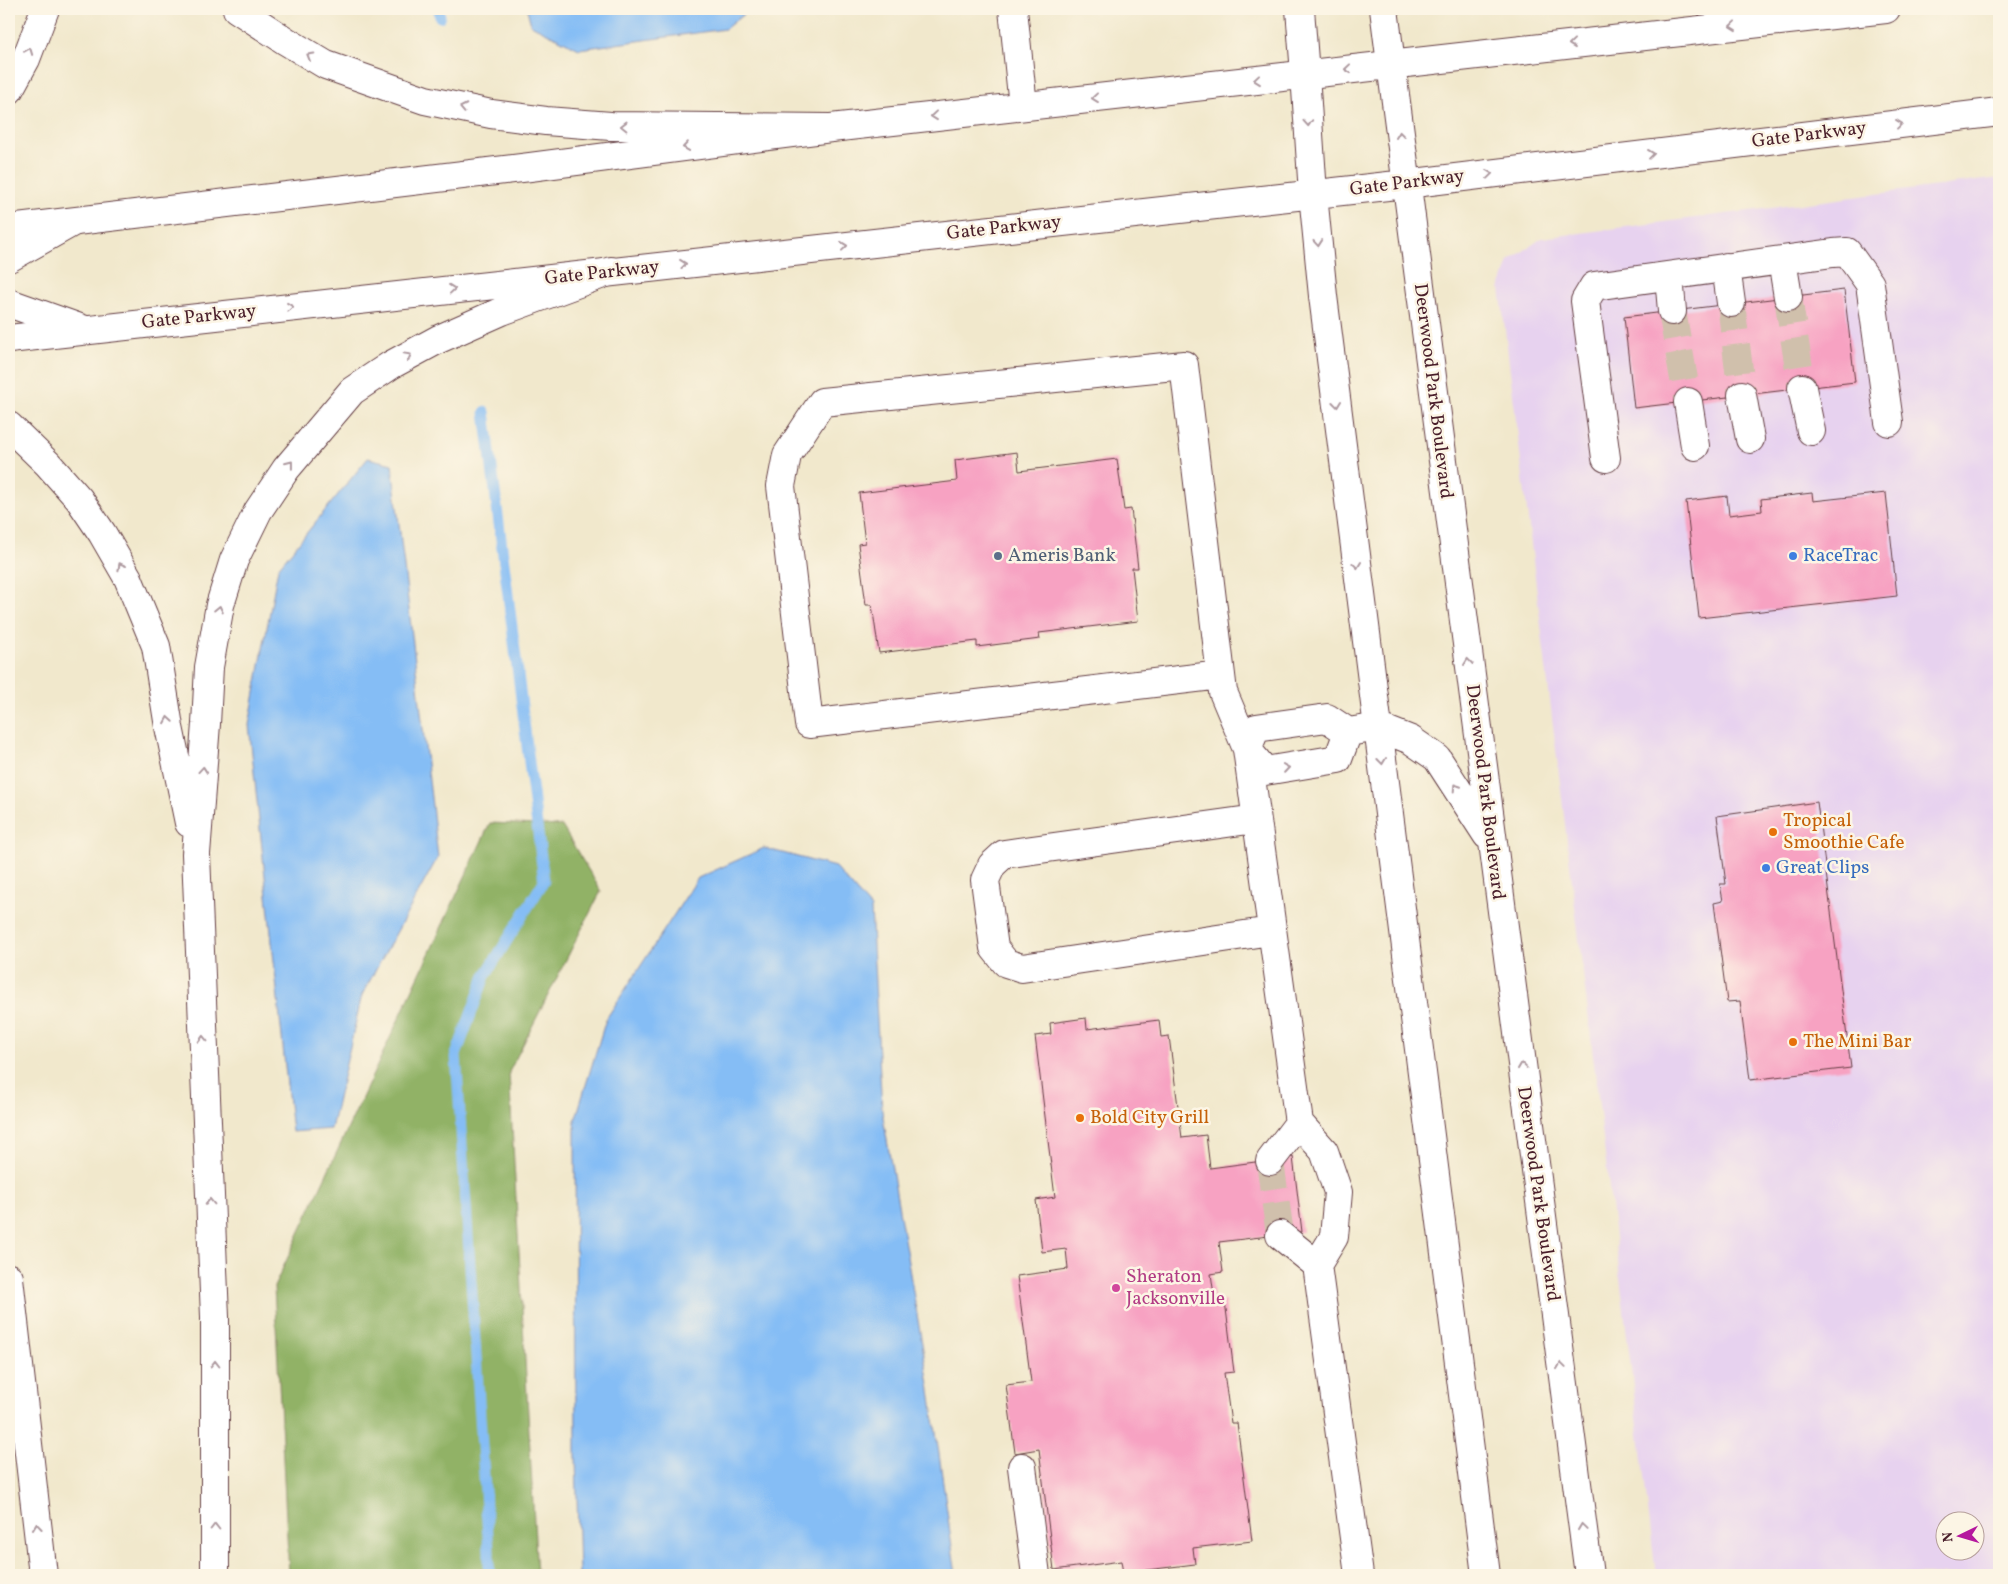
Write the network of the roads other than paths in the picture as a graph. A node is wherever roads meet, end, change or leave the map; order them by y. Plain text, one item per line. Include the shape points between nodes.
1 (45, 9) edge
2 (237, 9) edge
3 (1013, 9) edge
4 (1300, 9) edge
5 (1384, 9) edge
6 (1886, 9) edge
7 (1391, 64) junction
8 (1305, 74) junction
9 (9, 90) edge
10 (1023, 106) junction
11 (1999, 112) edge
12 (831, 128) junction
13 (1406, 184) junction
14 (1313, 194) junction
15 (73, 222) junction
16 (9, 229) edge
17 (9, 258) edge
18 (1782, 260) junction
19 (1726, 267) junction
20 (611, 272) junction
21 (1668, 276) junction
22 (1788, 297) tunnel mouth
23 (9, 303) edge
24 (1731, 303) tunnel mouth
25 (1672, 311) tunnel mouth
26 (85, 330) junction
27 (9, 338) edge
28 (1802, 388) tunnel mouth
29 (1742, 395) tunnel mouth
30 (1688, 402) tunnel mouth
31 (1889, 422) dead end
32 (9, 426) edge
33 (1811, 431) dead end
34 (1750, 439) dead end
35 (1696, 446) dead end
36 (1606, 458) dead end
37 (1221, 676) junction
38 (1378, 728) junction
39 (1348, 732) junction
40 (1247, 750) junction
41 (1256, 819) junction
42 (1492, 843) junction
43 (196, 854) junction
44 (1271, 932) junction
45 (1299, 1123) junction
46 (1270, 1160) dead end
47 (1280, 1235) tunnel mouth
48 (1317, 1265) junction
49 (9, 1278) edge
50 (1022, 1467) dead end
51 (42, 1575) edge
52 (214, 1575) edge
53 (1036, 1575) edge
54 (1359, 1575) edge
55 (1486, 1575) edge
56 (1589, 1575) edge

9 -> 1 main road via 26,59
12 -> 2 main road via 611,126 481,112 424,100 326,65
3 - 10 main road
4 - 8 main road
5 - 7 main road, Deerwood Park Boulevard
6 -> 7 main road
7 -> 8 main road
13 -> 7 main road, Deerwood Park Boulevard
8 -> 10 main road
8 -> 14 main road
10 -> 12 main road
13 -> 11 main road, Gate Parkway
12 -> 15 main road
13 - 14 main road, Gate Parkway
42 -> 13 main road, Deerwood Park Boulevard
20 -> 14 main road, Gate Parkway
14 -> 38 main road
15 - 16 main road
15 - 17 main road
18 - 19 main road
18 - 22 main road
18 - 31 main road via 1847,252 1870,284
19 - 21 main road
19 - 24 main road
26 -> 20 main road, Gate Parkway
43 -> 20 main road via 209,667 220,605 234,560 254,519 286,469 352,391 391,365 439,338
21 - 25 main road
21 - 36 main road via 1594,286 1585,301
23 - 26 main road
26 - 27 main road, Gate Parkway
28 - 33 main road
29 - 34 main road
30 - 35 main road
43 -> 32 main road via 156,646 142,609 128,578 79,499
37 - 37 main road via 1184,365 822,402 787,455 780,486 809,724
37 - 40 main road via 1223,692
38 - 39 main road
42 -> 38 main road via 1438,758 1411,740
38 -> 55 main road
39 - 40 main road via 1327,718 1256,728
40 -> 39 main road via 1265,770 1338,759
40 - 41 main road
41 - 44 main road
41 - 44 main road via 1004,854 992,865 985,880 994,948 1006,963 1022,968
56 -> 42 main road, Deerwood Park Boulevard
52 -> 43 main road via 215,1317
44 - 45 main road
45 - 46 main road
45 - 48 main road via 1324,1151 1338,1192 1334,1237
47 - 48 main road
48 - 54 main road
51 -> 49 main road
50 - 53 main road

